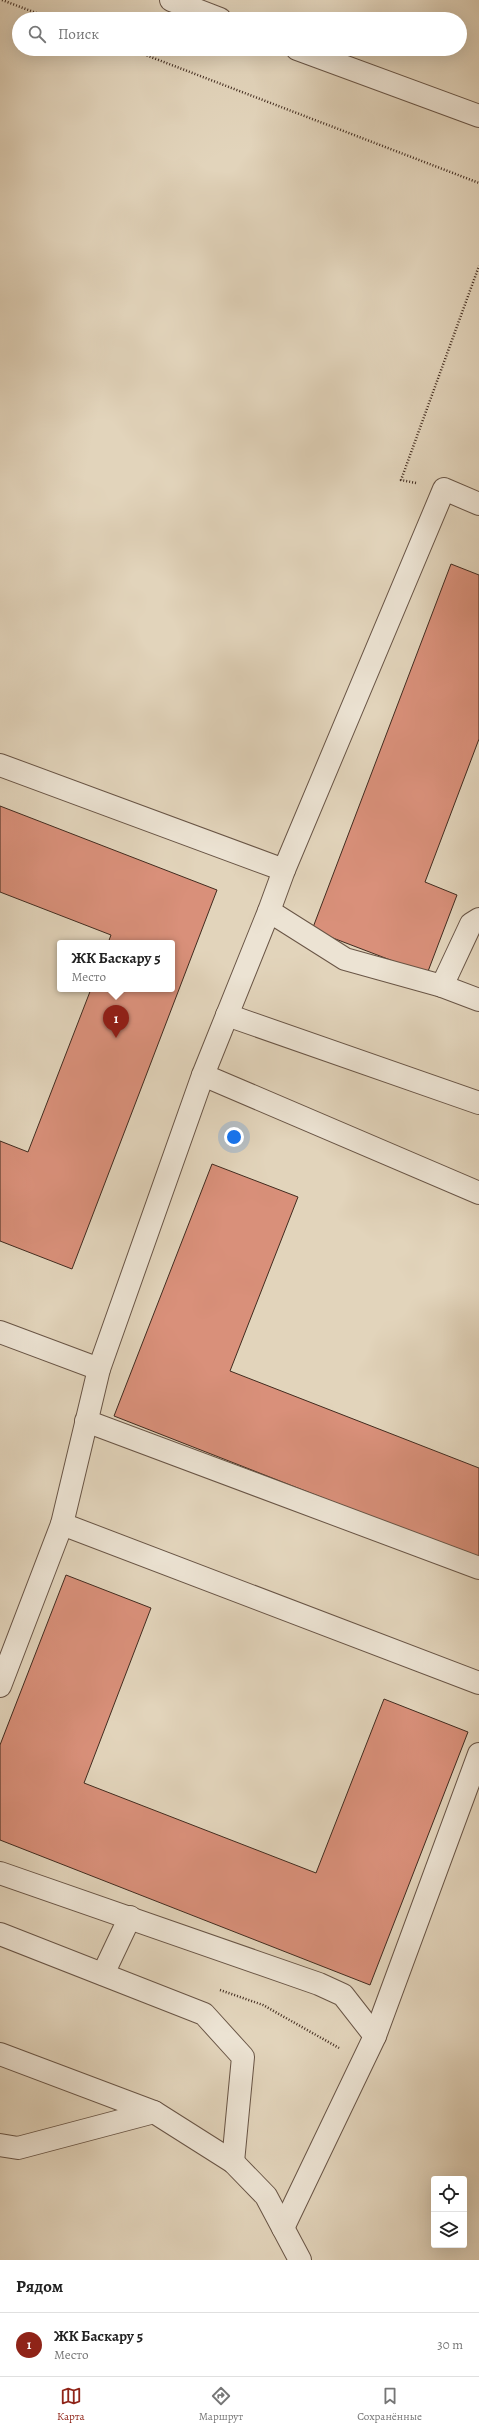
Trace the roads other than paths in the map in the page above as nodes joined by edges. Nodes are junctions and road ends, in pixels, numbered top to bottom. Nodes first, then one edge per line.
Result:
1 (171, 0) edge
2 (202, 12) edge
3 (315, 56) edge
4 (479, 116) edge
5 (479, 504) edge
6 (0, 765) edge
7 (284, 870) junction
8 (269, 911) junction
9 (479, 919) edge
10 (442, 986) junction
11 (479, 1000) edge
12 (227, 1015) junction
13 (203, 1075) junction
14 (479, 1103) edge
15 (479, 1193) edge
16 (0, 1332) edge
17 (99, 1369) junction
18 (86, 1421) junction
19 (62, 1524) junction
20 (479, 1568) edge
21 (479, 1683) edge
22 (0, 1686) edge
23 (479, 1754) edge
24 (0, 1873) edge
25 (130, 1917) junction
26 (0, 1934) edge
27 (103, 1974) junction
28 (376, 2036) junction
29 (0, 2054) edge
30 (154, 2112) junction
31 (0, 2145) edge
32 (233, 2162) junction
33 (283, 2228) junction
34 (300, 2260) edge

1 - 2 street
3 - 4 street
5 - 7 street
6 - 7 street
7 - 8 street
8 - 10 street
8 - 12 street
9 - 10 street
10 - 11 street
12 - 13 street
12 - 14 street
13 - 15 street
13 - 17 street
16 - 17 street
17 - 18 street
18 - 19 street
18 - 20 street
19 - 21 street
19 - 22 street
23 - 28 street
24 - 25 street
25 - 27 street
25 - 28 street
26 - 27 street
27 - 32 street
28 - 33 street
29 - 30 street
30 - 31 street
30 - 32 street
32 - 33 street
33 - 34 street

